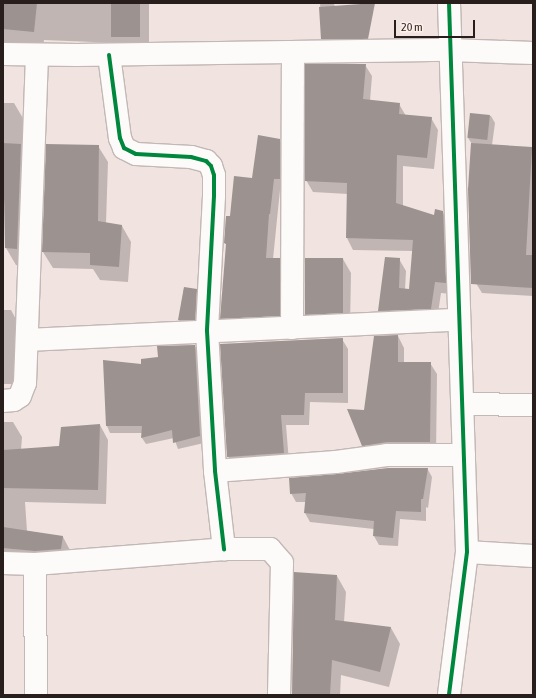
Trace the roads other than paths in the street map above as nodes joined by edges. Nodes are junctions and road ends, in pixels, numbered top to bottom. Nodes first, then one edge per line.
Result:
1 (449, 3) edge
2 (450, 50) junction
3 (293, 52) junction
4 (533, 53) edge
5 (3, 54) edge
6 (109, 55) junction
7 (37, 56) junction
8 (459, 320) junction
9 (292, 328) junction
10 (207, 331) junction
11 (27, 340) junction
12 (3, 401) edge
13 (463, 404) junction
14 (533, 405) edge
15 (464, 455) junction
16 (215, 471) junction
17 (224, 549) junction
18 (467, 552) junction
19 (533, 556) edge
20 (3, 563) edge
21 (35, 564) junction
22 (36, 695) edge
23 (279, 695) edge
24 (449, 695) edge

1 - 2 street
2 - 3 street
2 - 4 street
2 - 8 street
3 - 6 street
3 - 9 street
5 - 7 street
6 - 7 street
6 - 10 street
7 - 11 street
8 - 9 street
8 - 13 street
9 - 10 street
10 - 11 street
10 - 16 street
11 - 12 street
13 - 14 street
13 - 15 street
15 - 16 street
15 - 18 street
16 - 17 street
17 - 21 street
17 - 23 street
18 - 19 street
18 - 24 street
20 - 21 street
21 - 22 street

